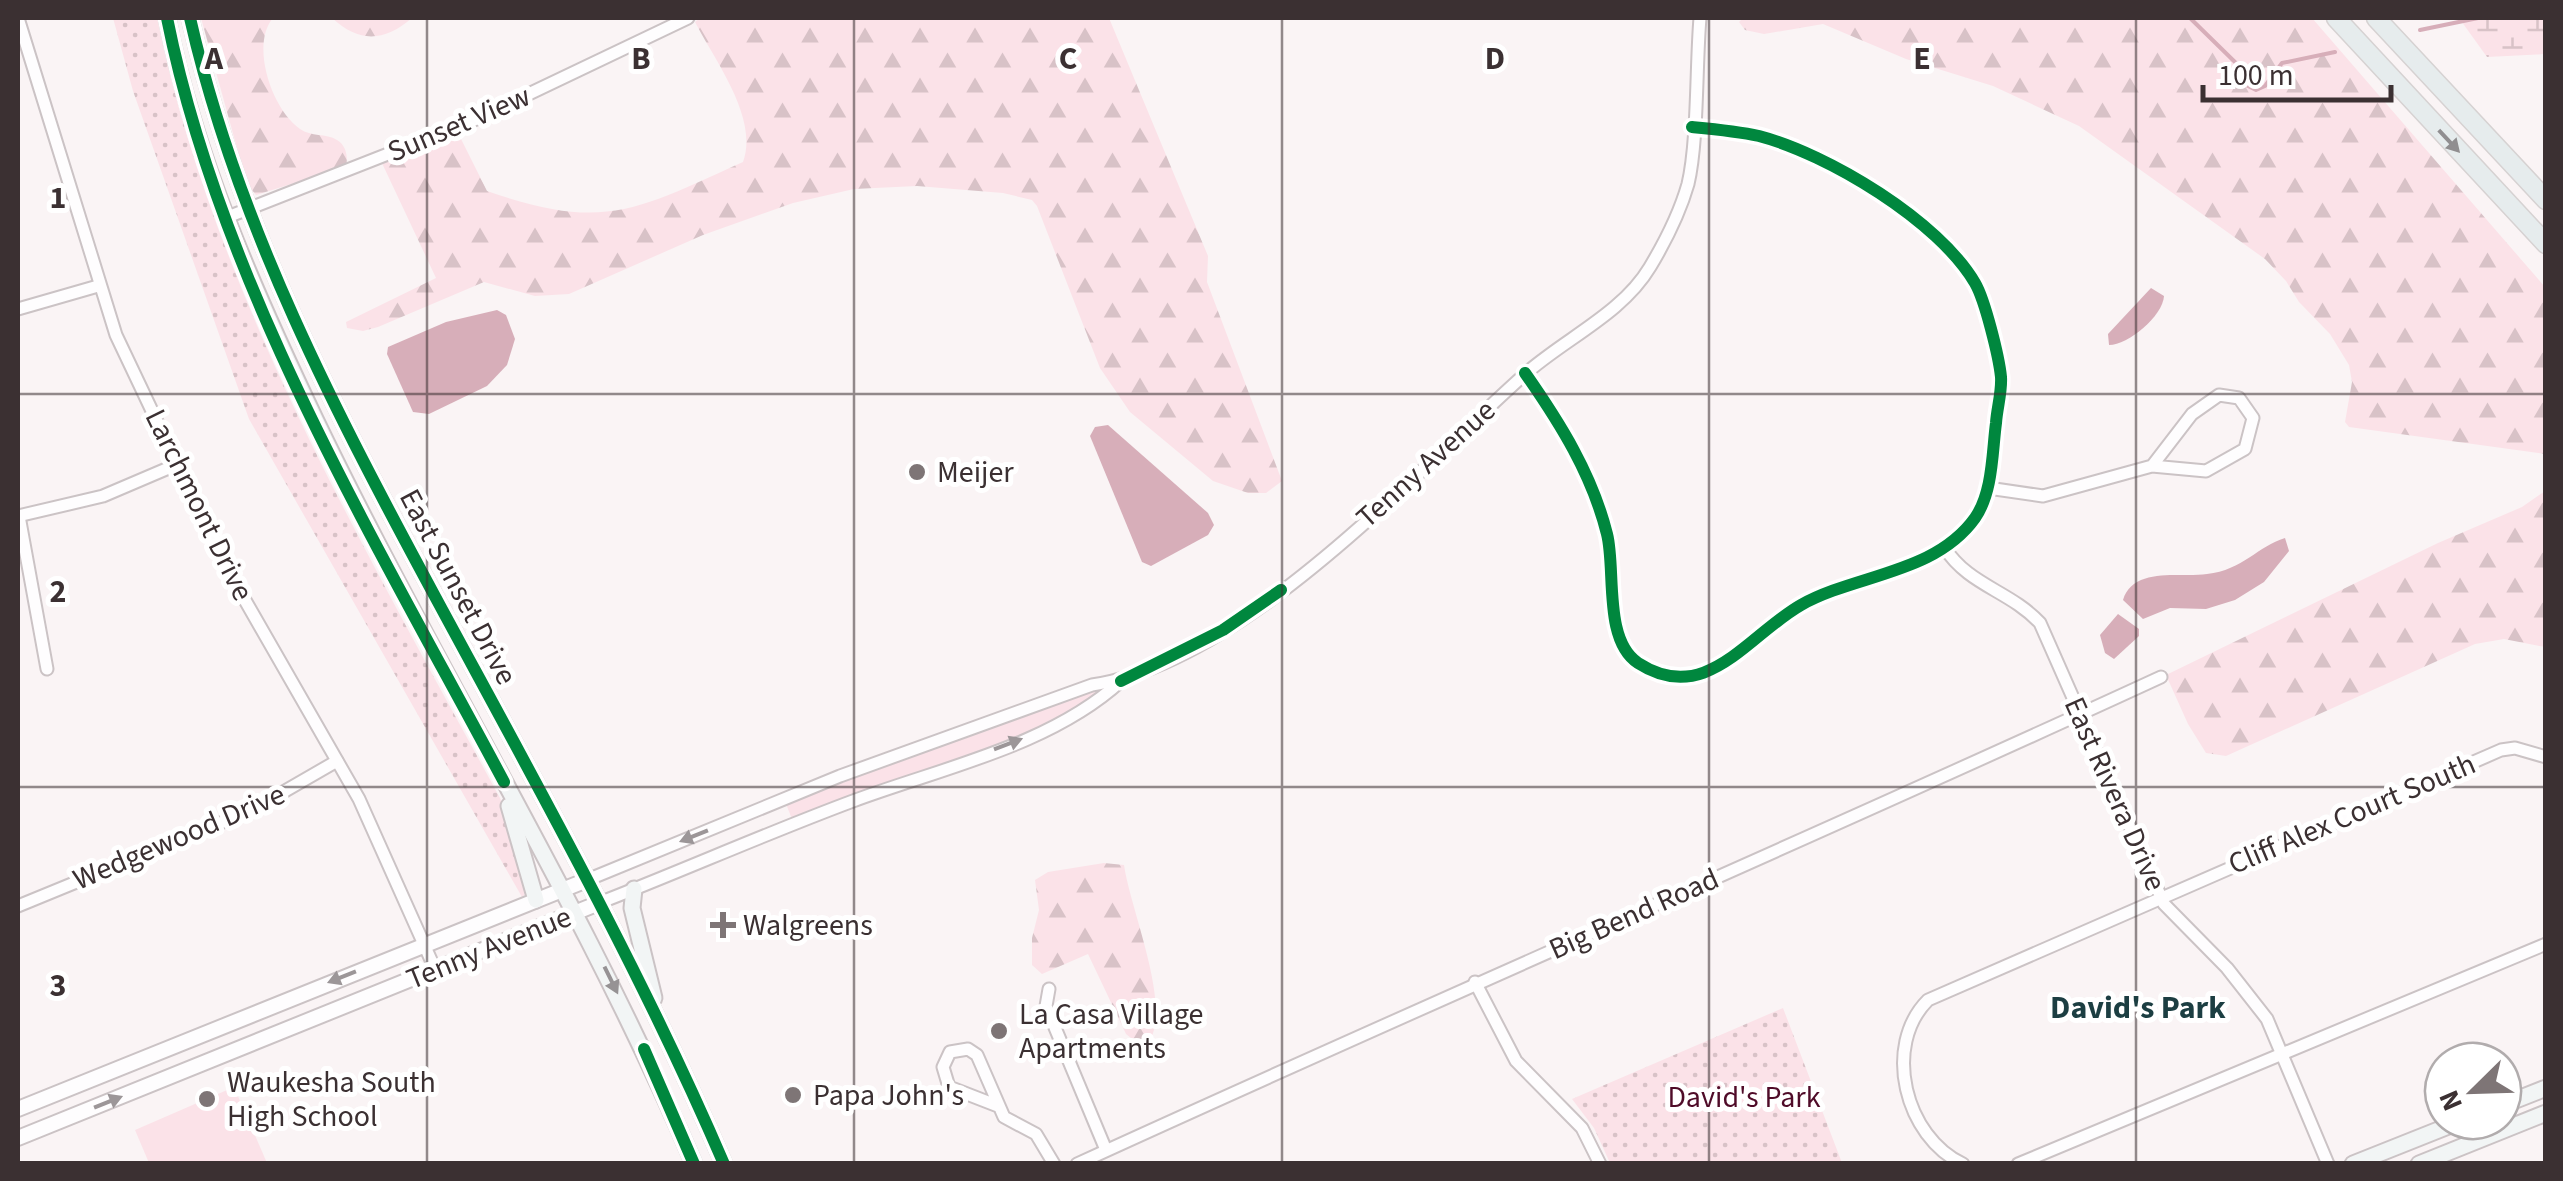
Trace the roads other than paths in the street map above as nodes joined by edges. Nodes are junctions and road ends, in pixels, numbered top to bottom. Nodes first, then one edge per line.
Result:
1 (18, 18) edge
2 (166, 18) edge
3 (190, 18) edge
4 (688, 18) edge
5 (1700, 18) edge
6 (2336, 18) edge
7 (2376, 18) edge
8 (1692, 127) junction
9 (2546, 200) edge
10 (248, 208) junction
11 (225, 218) junction
12 (2546, 244) edge
13 (98, 286) junction
14 (18, 309) edge
15 (1526, 373) junction
16 (178, 464) junction
17 (2152, 466) junction
18 (1988, 488) junction
19 (377, 489) junction
20 (355, 502) junction
21 (18, 516) edge
22 (1944, 547) junction
23 (47, 669) dead end
24 (2161, 677) dead end
25 (1121, 681) junction
26 (2080, 713) junction
27 (944, 740) junction
28 (2546, 757) edge
29 (337, 760) junction
30 (954, 765) junction
31 (504, 782) junction
32 (784, 799) junction
33 (794, 824) junction
34 (586, 880) junction
35 (562, 889) junction
36 (634, 890) junction
37 (2161, 897) junction
38 (536, 900) junction
39 (599, 903) junction
40 (18, 906) edge
41 (576, 913) junction
42 (494, 917) junction
43 (504, 942) junction
44 (424, 944) junction
45 (2546, 944) edge
46 (435, 969) junction
47 (1476, 982) junction
48 (1049, 990) dead end
49 (657, 1017) junction
50 (2284, 1053) junction
51 (998, 1106) junction
52 (18, 1108) edge
53 (2546, 1113) edge
54 (2423, 1136) edge
55 (18, 1138) edge
56 (1106, 1150) junction
57 (694, 1164) edge
58 (724, 1164) edge
59 (1054, 1164) edge
60 (1077, 1164) edge
61 (1600, 1164) edge
62 (1963, 1164) edge
63 (2018, 1164) edge
64 (2328, 1164) edge
65 (2353, 1164) edge
66 (2419, 1164) edge

1 - 13 street, Larchmont Drive
2 - 11 main road, East Sunset Drive
3 - 10 main road, East Sunset Drive
4 - 10 street, Sunset View
5 - 8 street, Tenny Avenue
6 -> 12 main road
7 - 9 main road
8 - 15 street, Tenny Avenue
8 - 18 street
10 - 11 street, Sunset View
10 - 19 main road, East Sunset Drive
11 - 20 main road, East Sunset Drive
13 - 14 street
13 - 16 street, Larchmont Drive
15 - 22 street
15 - 25 street, Tenny Avenue
16 - 21 street
16 - 29 street, Larchmont Drive
17 - 17 street
17 - 18 street
18 - 22 street
19 - 20 street
19 - 34 main road, East Sunset Drive
20 - 31 main road, East Sunset Drive
21 - 23 street
22 - 26 street, East Rivera Drive
24 - 26 street, Big Bend Road
25 - 27 street, Tenny Avenue
30 -> 25 street, Tenny Avenue
26 - 37 street, East Rivera Drive
26 - 47 street, Big Bend Road
27 - 30 street
27 - 32 street, Tenny Avenue
28 - 37 street, Cliff Alex Court South
29 - 40 street, Wedgewood Drive
29 - 44 street, Larchmont Drive
30 - 33 street, Tenny Avenue
31 - 35 main road, East Sunset Drive
31 - 38 main road
32 - 33 street
32 -> 34 street, Tenny Avenue
33 - 36 street, Tenny Avenue
34 - 35 street, Tenny Avenue
34 - 39 main road, East Sunset Drive
35 - 38 street, Tenny Avenue
35 - 41 main road, East Sunset Drive
36 - 39 street, Tenny Avenue
36 - 49 main road
37 - 50 street, East Rivera Drive
37 - 62 street, Cliff Alex Court South
38 - 42 street, Tenny Avenue
39 - 41 street, Tenny Avenue
39 - 49 main road, East Sunset Drive
41 - 43 street, Tenny Avenue
41 -> 57 main road, East Sunset Drive
42 - 43 street
42 - 44 street, Tenny Avenue
43 - 46 street, Tenny Avenue
44 - 46 street, Larchmont Drive
44 -> 52 street, Tenny Avenue
45 - 50 street
55 -> 46 street, Tenny Avenue
47 - 56 street, Big Bend Road
47 - 61 street
48 - 56 street
49 - 58 main road, East Sunset Drive
50 - 63 street
50 - 64 street, East Rivera Drive
51 - 51 street
51 - 59 street
53 - 66 main road
54 - 65 main road
56 - 60 street, Big Bend Road

